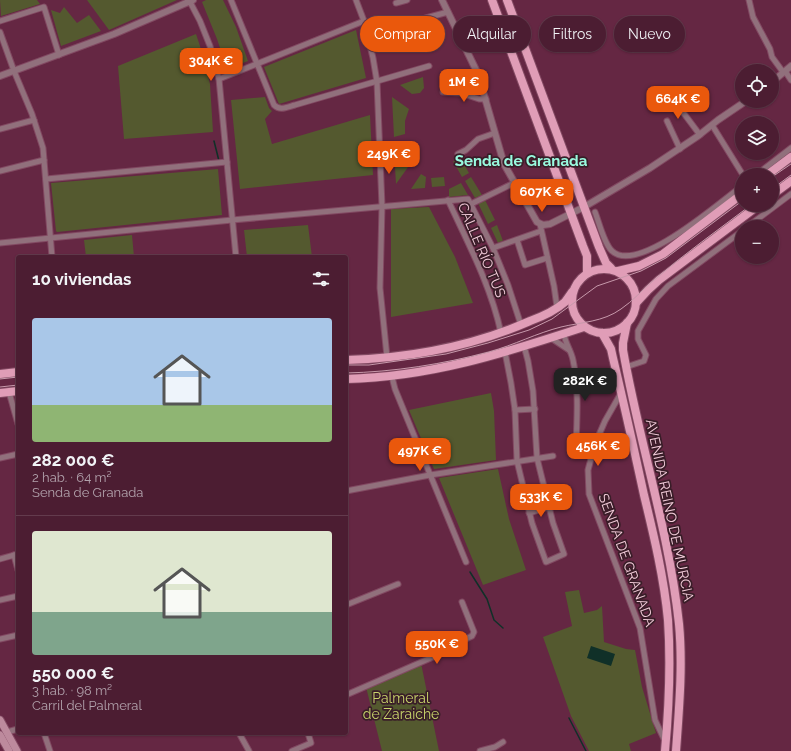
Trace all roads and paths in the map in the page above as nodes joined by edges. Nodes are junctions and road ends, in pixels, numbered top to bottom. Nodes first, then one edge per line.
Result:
1 (231, 0) edge
2 (356, 0) edge
3 (407, 0) edge
4 (442, 0) edge
5 (492, 0) edge
6 (507, 0) edge
7 (749, 0) edge
8 (191, 1) edge
9 (396, 3) dead end
10 (448, 12) junction
11 (362, 16) edge
12 (433, 16) edge
13 (0, 20) edge
14 (453, 22) edge
15 (360, 23) edge
16 (0, 32) edge
17 (371, 52) edge
18 (467, 52) edge
19 (59, 55) junction
20 (257, 63) junction
21 (430, 66) dead end
22 (791, 66) edge
23 (14, 71) junction
24 (784, 72) junction
25 (0, 76) edge
26 (779, 76) edge
27 (219, 78) junction
28 (791, 80) edge
29 (377, 82) junction
30 (443, 92) dead end
31 (674, 95) dead end
32 (486, 99) junction
33 (736, 108) edge
34 (34, 120) junction
35 (667, 121) dead end
36 (712, 125) junction
37 (0, 129) edge
38 (495, 133) junction
39 (700, 135) junction
40 (791, 148) edge
41 (680, 149) junction
42 (458, 154) dead end
43 (791, 157) edge
44 (44, 160) junction
45 (227, 162) junction
46 (739, 168) edge
47 (765, 168) edge
48 (776, 168) edge
49 (0, 171) edge
50 (46, 179) junction
51 (791, 181) edge
52 (514, 183) junction
53 (779, 190) edge
54 (735, 191) edge
55 (791, 194) edge
56 (735, 199) edge
57 (448, 200) junction
58 (471, 204) junction
59 (382, 206) junction
60 (584, 207) junction
61 (596, 212) dead end
62 (750, 212) edge
63 (571, 213) junction
64 (232, 220) junction
65 (756, 220) edge
66 (540, 224) junction
67 (541, 231) junction
68 (735, 236) edge
69 (50, 238) junction
70 (517, 240) junction
71 (0, 243) edge
72 (493, 248) junction
73 (52, 255) edge
74 (236, 255) edge
75 (547, 258) junction
76 (614, 270) junction
77 (587, 273) junction
78 (572, 292) junction
79 (636, 303) junction
80 (557, 307) junction
81 (627, 323) junction
82 (521, 326) junction
83 (584, 327) junction
84 (501, 333) junction
85 (602, 333) junction
86 (564, 334) junction
87 (550, 337) junction
88 (524, 346) junction
89 (505, 352) junction
90 (571, 352) junction
91 (387, 357) junction
92 (348, 360) edge
93 (626, 367) junction
94 (16, 372) edge
95 (0, 374) edge
96 (392, 377) junction
97 (348, 379) edge
98 (16, 391) edge
99 (9, 392) junction
100 (0, 393) edge
101 (621, 393) junction
102 (535, 409) junction
103 (515, 410) junction
104 (16, 417) edge
105 (16, 454) edge
106 (592, 455) junction
107 (553, 456) dead end
108 (0, 458) edge
109 (537, 458) junction
110 (517, 461) junction
111 (430, 475) junction
112 (348, 491) edge
113 (549, 507) junction
114 (529, 513) junction
115 (16, 555) edge
116 (0, 559) edge
117 (466, 562) dead end
118 (398, 584) dead end
119 (16, 596) edge
120 (0, 600) edge
121 (462, 602) dead end
122 (348, 604) edge
123 (16, 635) edge
124 (0, 639) edge
125 (348, 694) edge
126 (0, 720) edge
127 (16, 730) edge
128 (3, 734) edge
129 (45, 735) edge
130 (240, 735) edge
131 (309, 735) edge
132 (503, 742) dead end
133 (666, 742) junction
134 (9, 751) edge
135 (17, 751) edge
136 (50, 751) edge
137 (249, 751) edge
138 (292, 751) edge
139 (480, 751) edge
140 (665, 751) edge
141 (676, 751) edge

1 - 20 street
2 - 11 street
3 - 9 street
4 - 10 street
5 - 63 main road
6 - 60 main road
7 - 24 street
8 - 19 street
8 - 27 street
10 - 12 street
10 - 14 street
13 - 19 street
15 - 20 street
16 - 23 street
17 - 29 street
18 - 32 street
19 - 23 street
20 - 27 street
20 - 29 street
21 - 29 street
22 - 24 street
23 - 25 street
23 - 34 street
24 - 26 street
24 - 28 street
27 - 45 street
29 - 59 street
30 - 32 street
31 - 39 street
32 - 38 street
33 - 36 street
34 - 37 street
34 - 44 street
35 - 41 street
36 - 39 street
36 - 46 street
38 - 42 street
38 - 52 street
39 - 41 street
40 - 47 street
41 - 60 street
43 - 48 main road
44 - 49 street
44 - 50 street
45 - 50 street
45 - 64 street
50 - 69 street
51 - 53 main road
52 - 58 street
52 - 66 street
54 - 61 street
55 - 65 street
56 - 76 main road
57 - 58 street
57 - 59 street
57 - 84 street, CALLE RÍO TUS
58 - 72 street
59 - 64 street
59 - 91 street
60 - 63 street
60 - 76 main road
62 - 79 main road
63 - 66 street
63 - 77 main road
64 - 69 street
64 - 74 street
66 - 67 street
67 - 70 street
67 - 75 street
68 - 93 street
69 - 71 street
69 - 73 street
70 - 72 street
70 - 75 street
72 - 82 street
75 - 80 street
76 - 77 main road
76 - 79 main road
77 - 78 main road
78 - 80 main road
78 - 83 main road
79 - 81 main road
80 - 82 main road
81 - 85 main road
81 - 93 main road, AVENIDA REINO DE MURCIA
82 - 84 main road
83 - 85 main road
83 - 86 main road
84 - 91 main road
85 - 101 main road, AVENIDA REINO DE MURCIA
86 - 87 main road
86 - 90 street
87 - 88 main road
87 - 90 street
88 - 89 main road
88 - 102 street
89 - 96 main road
89 - 103 street
90 - 106 street
91 - 92 main road
93 - 141 main road, AVENIDA REINO DE MURCIA
94 - 95 main road
96 - 97 main road
96 - 111 street
98 - 99 main road
99 - 100 main road
99 - 104 street
101 - 106 street, SENDA DE GRANADA
101 - 133 main road, AVENIDA REINO DE MURCIA
102 - 103 street
102 - 109 street
103 - 110 street
105 - 108 street
106 - 133 street, SENDA DE GRANADA
107 - 109 street
109 - 110 street
109 - 113 street
110 - 111 street
110 - 114 street
111 - 112 street
111 - 117 street
113 - 114 street
113 - 114 street
115 - 116 street
118 - 122 street
119 - 120 street
121 - 125 street
123 - 124 street
126 - 128 main road
127 - 128 street
128 - 134 main road
128 - 135 main road
129 - 136 street
130 - 137 street
131 - 138 street
132 - 139 street
133 - 140 main road, AVENIDA REINO DE MURCIA

